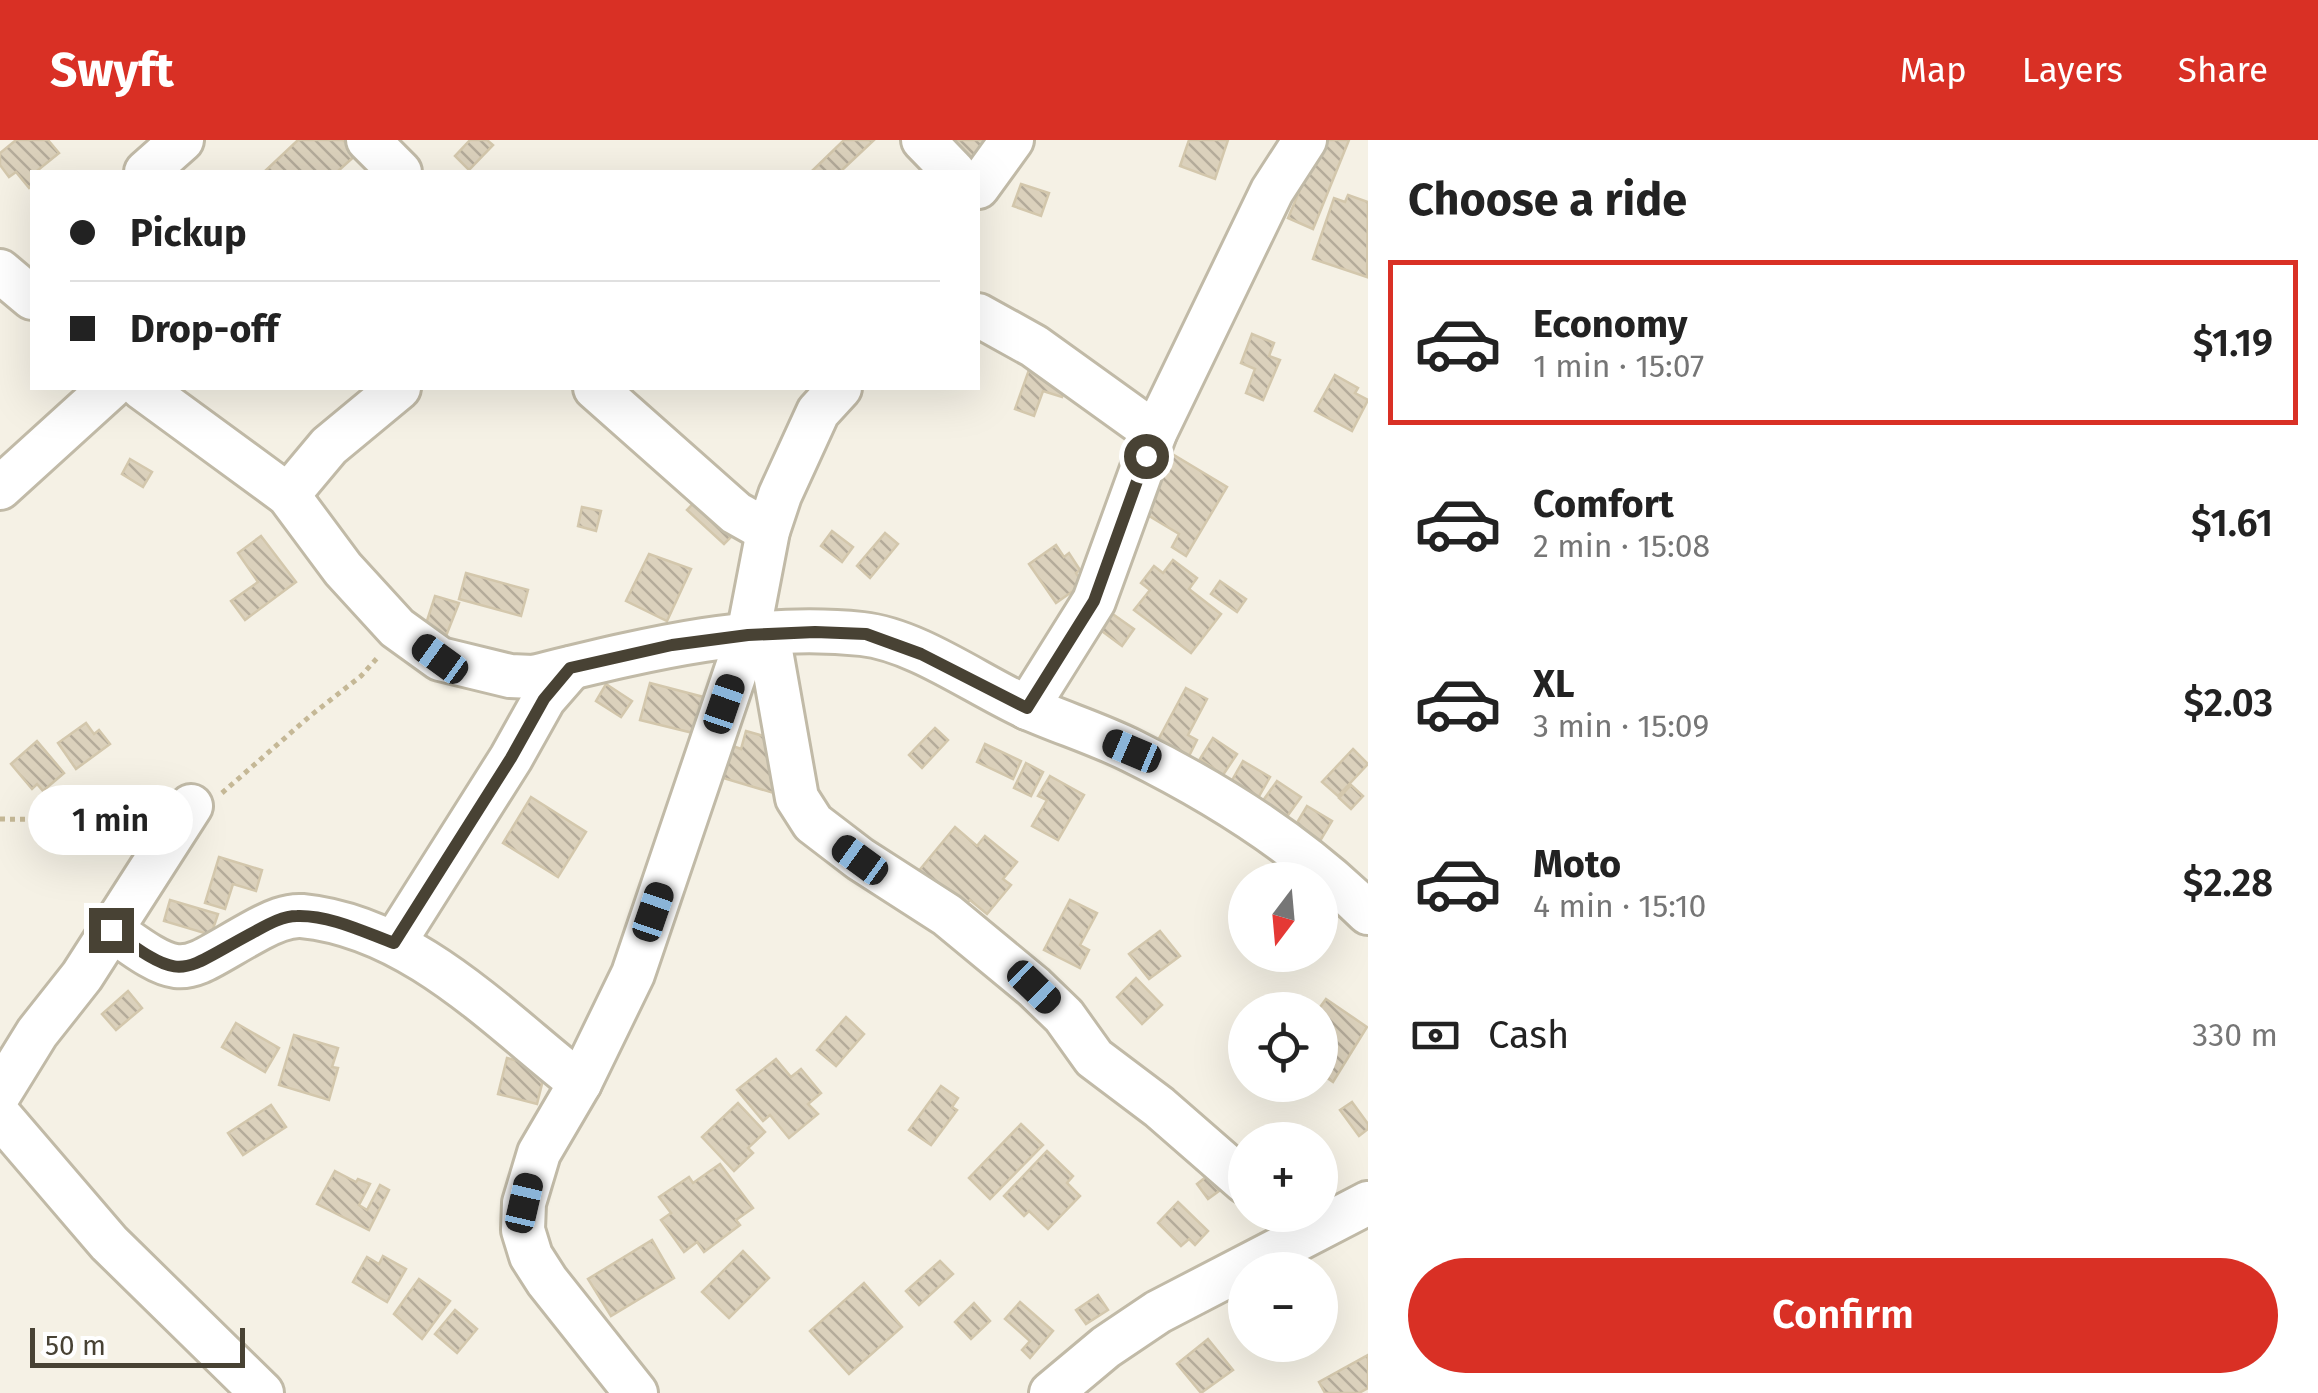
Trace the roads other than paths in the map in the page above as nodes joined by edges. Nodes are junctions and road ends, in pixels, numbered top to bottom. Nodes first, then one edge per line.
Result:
1 (182, 140) edge
2 (368, 140) edge
3 (923, 140) edge
4 (1012, 140) edge
5 (1305, 140) edge
6 (148, 170) edge
7 (398, 170) edge
8 (952, 170) edge
9 (980, 184) edge
10 (980, 316) edge
11 (108, 390) edge
12 (145, 390) edge
13 (397, 390) edge
14 (597, 390) edge
15 (838, 390) edge
16 (1155, 433) junction
17 (0, 488) edge
18 (288, 496) junction
19 (768, 531) junction
20 (758, 635) junction
21 (570, 668) junction
22 (1027, 708) junction
23 (191, 806) road end
24 (1368, 913) edge
25 (111, 930) junction
26 (394, 943) junction
27 (580, 1083) junction
28 (0, 1094) edge
29 (0, 1116) edge
30 (1228, 1167) edge
31 (1368, 1203) edge
32 (1338, 1212) edge
33 (1280, 1232) edge
34 (620, 1385) edge
35 (262, 1393) edge
36 (1051, 1393) edge

1 - 6 street
2 - 7 street
3 - 8 street
4 - 9 street
5 - 16 street
10 - 16 street
11 - 17 street
12 - 18 street
13 - 18 street
14 - 19 street
15 - 19 street
16 - 22 street
18 - 21 street
19 - 20 street
20 - 21 street
20 - 22 street
20 - 27 street
20 - 30 street
21 - 26 street
22 - 24 street
23 - 25 street
25 - 26 street
25 - 28 street
26 - 27 street
27 - 34 street
29 - 35 street
31 - 32 street
33 - 36 street

